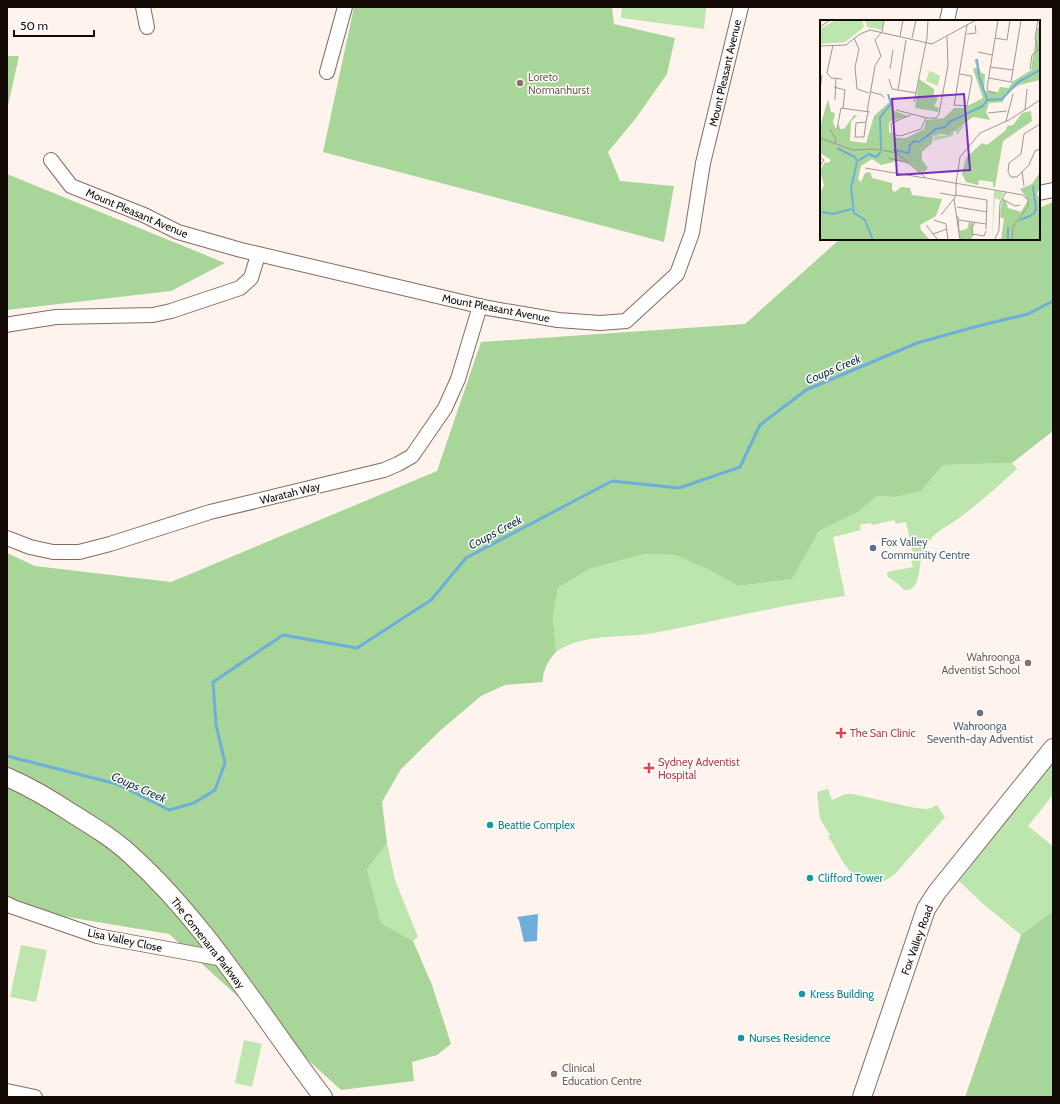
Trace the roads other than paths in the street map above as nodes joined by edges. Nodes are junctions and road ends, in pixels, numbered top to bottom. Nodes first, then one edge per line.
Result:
1 (143, 7) edge
2 (345, 7) edge
3 (741, 7) edge
4 (950, 7) edge
5 (947, 20) edge
6 (147, 27) dead end
7 (327, 72) dead end
8 (51, 160) dead end
9 (1053, 190) edge
10 (1040, 192) edge
11 (258, 255) junction
12 (480, 306) junction
13 (7, 325) edge
14 (7, 538) edge
15 (1053, 748) edge
16 (7, 777) edge
17 (7, 904) edge
18 (223, 959) junction
19 (7, 1090) edge
20 (35, 1097) edge
21 (324, 1097) edge
22 (862, 1097) edge

1 - 6 street
2 - 7 street
3 - 12 street, Mount Pleasant Avenue
4 - 5 street
8 - 11 street, Mount Pleasant Avenue
9 - 10 street
11 - 12 street, Mount Pleasant Avenue
11 - 13 street
12 - 14 street, Waratah Way
15 - 22 main road, Fox Valley Road
16 - 18 main road, The Comenarra Parkway
17 - 18 street, Lisa Valley Close
18 - 21 main road, The Comenarra Parkway
19 - 20 street

